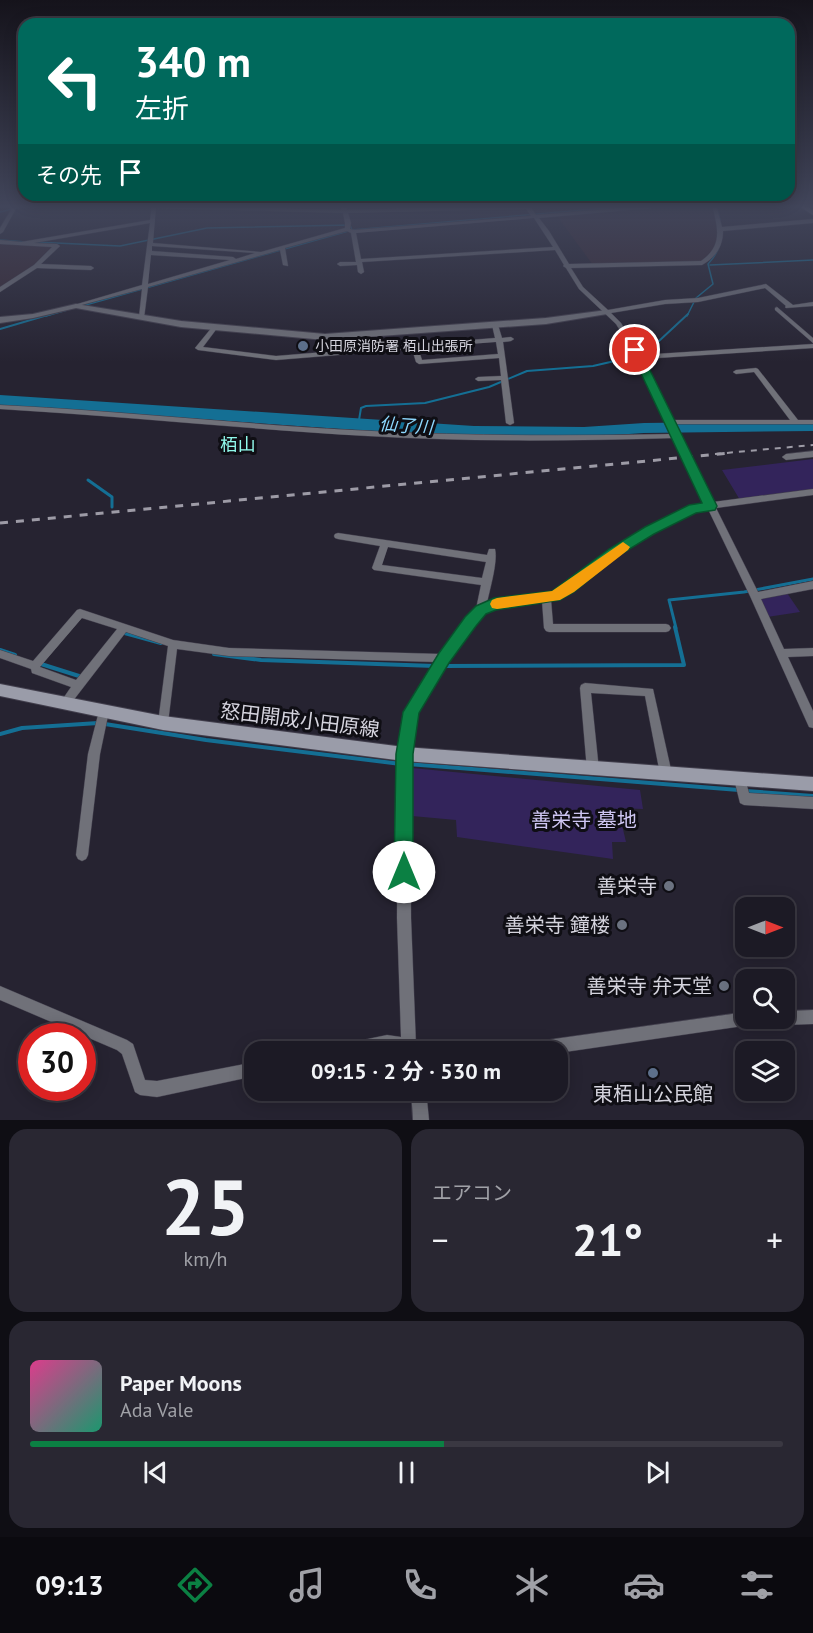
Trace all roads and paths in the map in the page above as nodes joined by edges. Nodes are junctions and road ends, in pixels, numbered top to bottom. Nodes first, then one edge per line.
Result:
1 (45, 257) edge
2 (149, 257) edge
3 (208, 257) edge
4 (247, 257) edge
5 (285, 257) edge
6 (357, 257) edge
7 (425, 257) edge
8 (561, 257) edge
9 (709, 257) edge
10 (238, 260) junction
11 (358, 262) junction
12 (340, 264) dead end
13 (286, 265) dead end
14 (36, 266) junction
15 (566, 266) junction
16 (91, 268) dead end
17 (361, 272) dead end
18 (146, 286) junction
19 (0, 290) edge
20 (813, 304) edge
21 (81, 306) junction
22 (792, 306) junction
23 (607, 312) junction
24 (142, 317) junction
25 (0, 320) edge
26 (495, 325) junction
27 (215, 327) junction
28 (325, 337) junction
29 (499, 339) junction
30 (511, 339) dead end
31 (813, 341) edge
32 (414, 346) junction
33 (813, 346) edge
34 (325, 353) junction
35 (637, 355) junction
36 (502, 356) junction
37 (736, 372) dead end
38 (478, 379) dead end
39 (505, 380) junction
40 (0, 407) edge
41 (670, 422) junction
42 (796, 422) junction
43 (813, 422) edge
44 (510, 423) dead end
45 (676, 435) junction
46 (813, 454) edge
47 (786, 457) dead end
48 (813, 492) edge
49 (710, 506) junction
50 (338, 536) dead end
51 (385, 543) junction
52 (486, 582) junction
53 (813, 585) edge
54 (755, 596) junction
55 (546, 599) junction
56 (481, 610) junction
57 (666, 628) dead end
58 (123, 630) junction
59 (173, 644) junction
60 (813, 652) edge
61 (781, 653) junction
62 (0, 654) edge
63 (444, 658) junction
64 (35, 666) junction
65 (78, 685) junction
66 (0, 690) edge
67 (65, 703) junction
68 (104, 711) junction
69 (164, 723) junction
70 (813, 723) edge
71 (404, 754) junction
72 (593, 770) junction
73 (666, 774) junction
74 (740, 779) junction
75 (813, 784) edge
76 (813, 803) edge
77 (82, 855) dead end
78 (0, 993) edge
79 (813, 1017) edge
80 (795, 1018) edge
81 (735, 1020) edge
82 (410, 1041) edge
83 (568, 1044) edge
84 (244, 1071) edge
85 (419, 1101) edge
86 (421, 1120) edge

1 - 14 street
2 - 18 street
3 - 10 street
4 - 10 street
5 - 13 street
6 - 11 street
7 - 11 street
8 - 15 street
9 - 15 street
10 - 18 street
11 - 12 street
11 - 17 street
14 - 16 street
14 - 19 street
15 - 23 street
18 - 21 street
18 - 24 street
20 - 22 street
21 - 24 street
21 - 25 street
22 - 23 street
22 - 31 street
23 - 26 street
23 - 35 street
24 - 27 street
26 - 28 street
26 - 29 street
27 - 28 street
27 - 34 street
28 - 34 street
29 - 30 street
29 - 32 street
29 - 36 street
32 - 34 street
32 - 36 street
33 - 35 street
35 - 41 street
36 - 39 street
37 - 42 street
38 - 39 street
39 - 44 street
40 - 45 street
41 - 42 street
41 - 45 street
42 - 43 street
45 - 49 street
46 - 47 street
48 - 49 street
49 - 54 street
49 - 55 street
50 - 51 street
51 - 52 street
51 - 52 street
52 - 56 street
53 - 54 street
54 - 61 street
55 - 56 street
55 - 57 street
56 - 63 street
58 - 59 street
58 - 64 street
58 - 65 street
59 - 63 street
59 - 69 street
60 - 61 street
61 - 70 street
62 - 64 street
63 - 71 street
64 - 65 street
65 - 67 street
66 - 67 main road, 怒田開成小田原線
67 - 68 main road, 怒田開成小田原線
68 - 69 main road, 怒田開成小田原線
68 - 77 street
69 - 71 main road, 怒田開成小田原線
71 - 72 main road, 怒田開成小田原線
71 - 82 street
72 - 73 main road, 怒田開成小田原線
72 - 73 street
73 - 74 main road, 怒田開成小田原線
74 - 75 main road, 怒田開成小田原線
74 - 76 street
78 - 84 street
79 - 80 street
81 - 83 street
85 - 86 street

